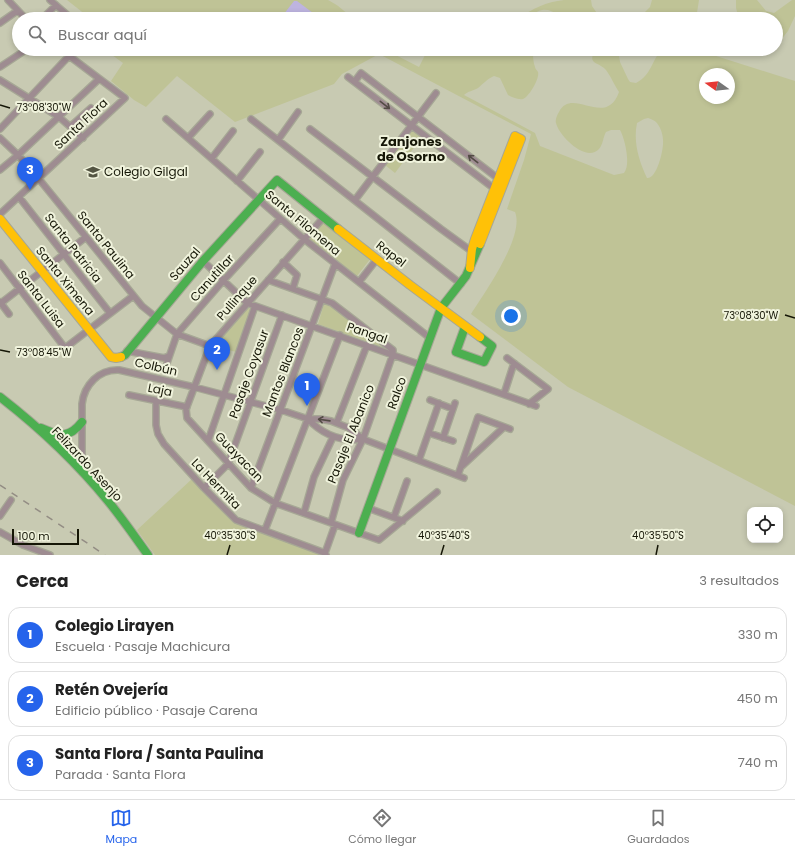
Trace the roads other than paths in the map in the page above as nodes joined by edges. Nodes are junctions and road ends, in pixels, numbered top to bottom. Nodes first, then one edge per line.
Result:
1 (8, 0) edge
2 (50, 0) edge
3 (56, 5) junction
4 (17, 11) edge
5 (49, 12) edge
6 (64, 12) edge
7 (12, 15) edge
8 (0, 23) edge
9 (16, 56) edge
10 (68, 57) joint
11 (0, 67) edge
12 (348, 77) dead end
13 (99, 79) junction
14 (0, 80) edge
15 (354, 81) junction
16 (436, 93) dead end
17 (29, 98) junction
18 (90, 108) dead end
19 (298, 112) dead end
20 (210, 114) dead end
21 (59, 117) junction
22 (418, 117) junction
23 (166, 119) dead end
24 (251, 119) dead end
25 (71, 126) junction
26 (411, 126) junction
27 (433, 128) junction
28 (0, 129) edge
29 (310, 129) dead end
30 (233, 131) dead end
31 (426, 137) junction
32 (0, 138) edge
33 (83, 138) junction
34 (188, 138) junction
35 (518, 138) dead end
36 (278, 140) junction
37 (260, 152) dead end
38 (18, 155) junction
39 (212, 158) junction
40 (0, 170) edge
41 (372, 177) junction
42 (39, 179) junction
43 (277, 180) joint
44 (501, 180) junction
45 (237, 181) junction
46 (497, 191) junction
47 (19, 197) junction
48 (258, 200) junction
49 (355, 200) junction
50 (0, 214) edge
51 (324, 217) junction
52 (0, 219) edge
53 (280, 219) junction
54 (86, 237) junction
55 (304, 239) junction
56 (474, 253) junction
57 (64, 254) junction
58 (377, 259) junction
59 (203, 261) junction
60 (284, 262) junction
61 (0, 263) edge
62 (335, 264) junction
63 (42, 271) junction
64 (268, 280) junction
65 (224, 281) junction
66 (359, 282) junction
67 (460, 284) junction
68 (20, 288) junction
69 (293, 288) junction
70 (133, 296) junction
71 (322, 299) junction
72 (0, 303) edge
73 (247, 303) junction
74 (255, 306) junction
75 (441, 308) junction
76 (110, 313) junction
77 (9, 314) dead end
78 (282, 315) junction
79 (156, 317) junction
80 (312, 326) junction
81 (465, 327) junction
82 (89, 330) junction
83 (177, 334) junction
84 (340, 336) junction
85 (430, 338) junction
86 (367, 345) junction
87 (210, 346) junction
88 (127, 351) junction
89 (393, 354) junction
90 (169, 356) junction
91 (111, 357) joint
92 (507, 358) dead end
93 (167, 363) dead end
94 (514, 363) junction
95 (421, 364) junction
96 (194, 387) junction
97 (504, 394) junction
98 (129, 395) dead end
99 (224, 395) junction
100 (0, 397) edge
101 (430, 400) dead end
102 (156, 401) junction
103 (251, 402) junction
104 (439, 403) junction
105 (455, 403) dead end
106 (529, 404) junction
107 (187, 406) junction
108 (536, 406) dead end
109 (453, 409) junction
110 (281, 410) junction
111 (308, 419) junction
112 (82, 422) junction
113 (337, 422) junction
114 (35, 426) junction
115 (429, 433) junction
116 (333, 437) junction
117 (443, 438) junction
118 (363, 439) junction
119 (208, 441) junction
120 (453, 441) dead end
121 (390, 448) junction
122 (419, 460) junction
123 (228, 464) junction
124 (461, 467) junction
125 (82, 472) junction
126 (407, 481) dead end
127 (204, 488) junction
128 (251, 488) junction
129 (437, 492) dead end
130 (11, 500) dead end
131 (275, 503) junction
132 (368, 508) junction
133 (304, 513) junction
134 (0, 516) edge
135 (394, 517) junction
136 (403, 520) junction
137 (333, 524) junction
138 (265, 530) junction
139 (0, 532) edge
140 (359, 533) junction
141 (326, 554) edge
142 (50, 555) edge
143 (148, 555) edge

1 - 4 street
2 - 3 street
3 - 5 street
3 - 6 street
7 - 8 street
9 - 11 street
10 - 13 street
10 - 17 street
12 - 15 street
13 - 21 street
13 - 33 street, Santa Flora
14 - 17 street
15 - 22 street
15 -> 26 street
16 - 22 street
17 - 21 street
17 - 28 street
18 - 25 street
19 - 36 street
20 - 34 street
21 - 25 street
21 - 38 street
22 - 26 street
22 - 27 street
23 - 34 street, Santa Filomena
24 - 36 street
25 - 33 street
26 - 31 street
26 - 41 street
27 - 31 street
44 -> 27 street
29 - 41 street
30 - 39 street
31 - 46 street
32 - 38 street, Santa Paulina
33 - 42 street, Santa Flora
34 - 39 street, Santa Filomena
35 - 44 street, Ralco
36 - 49 street
37 - 45 street
38 - 40 street
38 - 42 street, Santa Paulina
39 - 45 street, Santa Filomena
41 - 49 street
41 - 56 street
42 - 47 street, Santa Flora
42 - 54 street, Santa Paulina
43 - 48 street, Sauzal
43 - 51 street, Rapel
44 - 46 street, Ralco
45 - 48 street, Santa Filomena
46 - 56 street, Ralco
47 - 50 street, Santa Flora
47 - 57 street, Santa Patricia
48 - 53 street, Santa Filomena
48 - 59 street, Sauzal
49 - 67 street
51 - 55 street, Pullinque
51 - 58 street, Rapel
52 - 63 street, Santa Ximena
53 - 55 street, Santa Filomena
53 - 65 street, Canutillar
54 - 57 street
54 - 70 street, Santa Paulina
55 - 60 street, Pullinque
55 - 62 street, Santa Filomena
56 - 67 street, Ralco
57 - 63 street
57 - 76 street, Santa Patricia
58 - 66 street
58 - 75 street, Rapel
59 - 65 street, Pangal
59 - 79 street, Sauzal
60 - 64 street, Pullinque
60 - 69 street
61 - 68 street, Santa Luisa
62 - 66 street, Santa Filomena
62 - 71 street, Mantos Blancos
63 - 68 street
63 - 82 street, Santa Ximena
64 - 69 street
64 - 73 street, Pullinque
65 - 73 street, Pangal
65 - 83 street, Canutillar
66 - 85 street, Santa Filomena
67 - 75 street, Ralco
68 - 72 street
68 - 82 street, Santa Luisa
69 - 71 street
70 - 76 street
70 - 79 street, Santa Paulina
71 - 80 street, Mantos Blancos
71 - 89 street
72 - 77 street
73 - 74 street, Pangal
73 - 87 street, Pullinque
74 - 78 street, Pangal
74 - 99 street
75 - 81 street, Rapel
75 - 85 street, Ralco
76 - 82 street
78 - 80 street, Pangal
78 - 103 street, Pasaje Coyasur
79 - 83 street, Santa Paulina
79 - 88 street, Sauzal
80 - 84 street, Pangal
80 - 110 street, Mantos Blancos
81 - 81 street, Rapel
82 - 91 street, Santa Ximena
83 - 87 street, Santa Paulina
83 - 90 street, Canutillar
84 - 86 street, Pangal
84 - 111 street
85 - 95 street, Ralco
86 - 89 street, Pangal
86 - 113 street
87 - 96 street, Pullinque
88 - 90 street
88 - 91 street, Sauzal
89 - 95 street, Pangal
89 - 118 street, Pasaje El Abanico
90 - 93 street, Canutillar
92 - 94 street
94 - 97 street
94 - 106 street
95 - 97 street, Pangal
95 - 121 street, Ralco
96 - 99 street, Colbún
96 - 107 street, Pullinque
96 - 112 street, Colbún
97 - 106 street, Pangal
98 - 102 street, Laja
99 - 103 street, Colbún
99 - 119 street
100 - 114 street, Felizardo Asenjo
101 - 104 street
102 - 107 street, Laja
102 - 127 street, La Hermita
103 - 110 street, Colbún
103 - 123 street, Pasaje Coyasur
104 - 109 street
104 - 115 street
105 - 109 street
106 - 108 street, Pangal
107 - 119 street, Guayacan
109 - 117 street
110 - 111 street, Colbún
110 - 128 street, Mantos Blancos
113 -> 111 street, Colbún
111 - 116 street, Colbún
111 - 131 street
112 - 114 street
112 - 125 street, Colbún
113 - 118 street, Colbún
114 - 125 street, Felizardo Asenjo
115 - 117 street
115 - 122 street
116 - 118 street, Colbún
116 - 133 street
117 - 120 street
118 - 121 street, Colbún
118 - 137 street, Pasaje El Abanico
119 - 123 street, Guayacan
121 - 122 street, Colbún
121 - 132 street, Ralco
122 - 124 street, Colbún
123 - 127 street
123 - 128 street, Guayacan
124 - 124 street
125 - 143 street, Felizardo Asenjo
126 - 135 street
127 - 138 street, La Hermita
128 - 131 street, Guayacan
129 - 136 street
130 - 134 street
131 - 133 street, Guayacan
131 - 138 street
132 - 135 street
132 - 140 street, Ralco
133 - 137 street, Guayacan
135 - 136 street
136 - 140 street, Guayacan
137 - 140 street, Guayacan
137 - 141 street, La Hermita
138 - 141 street, La Hermita
139 - 142 street

